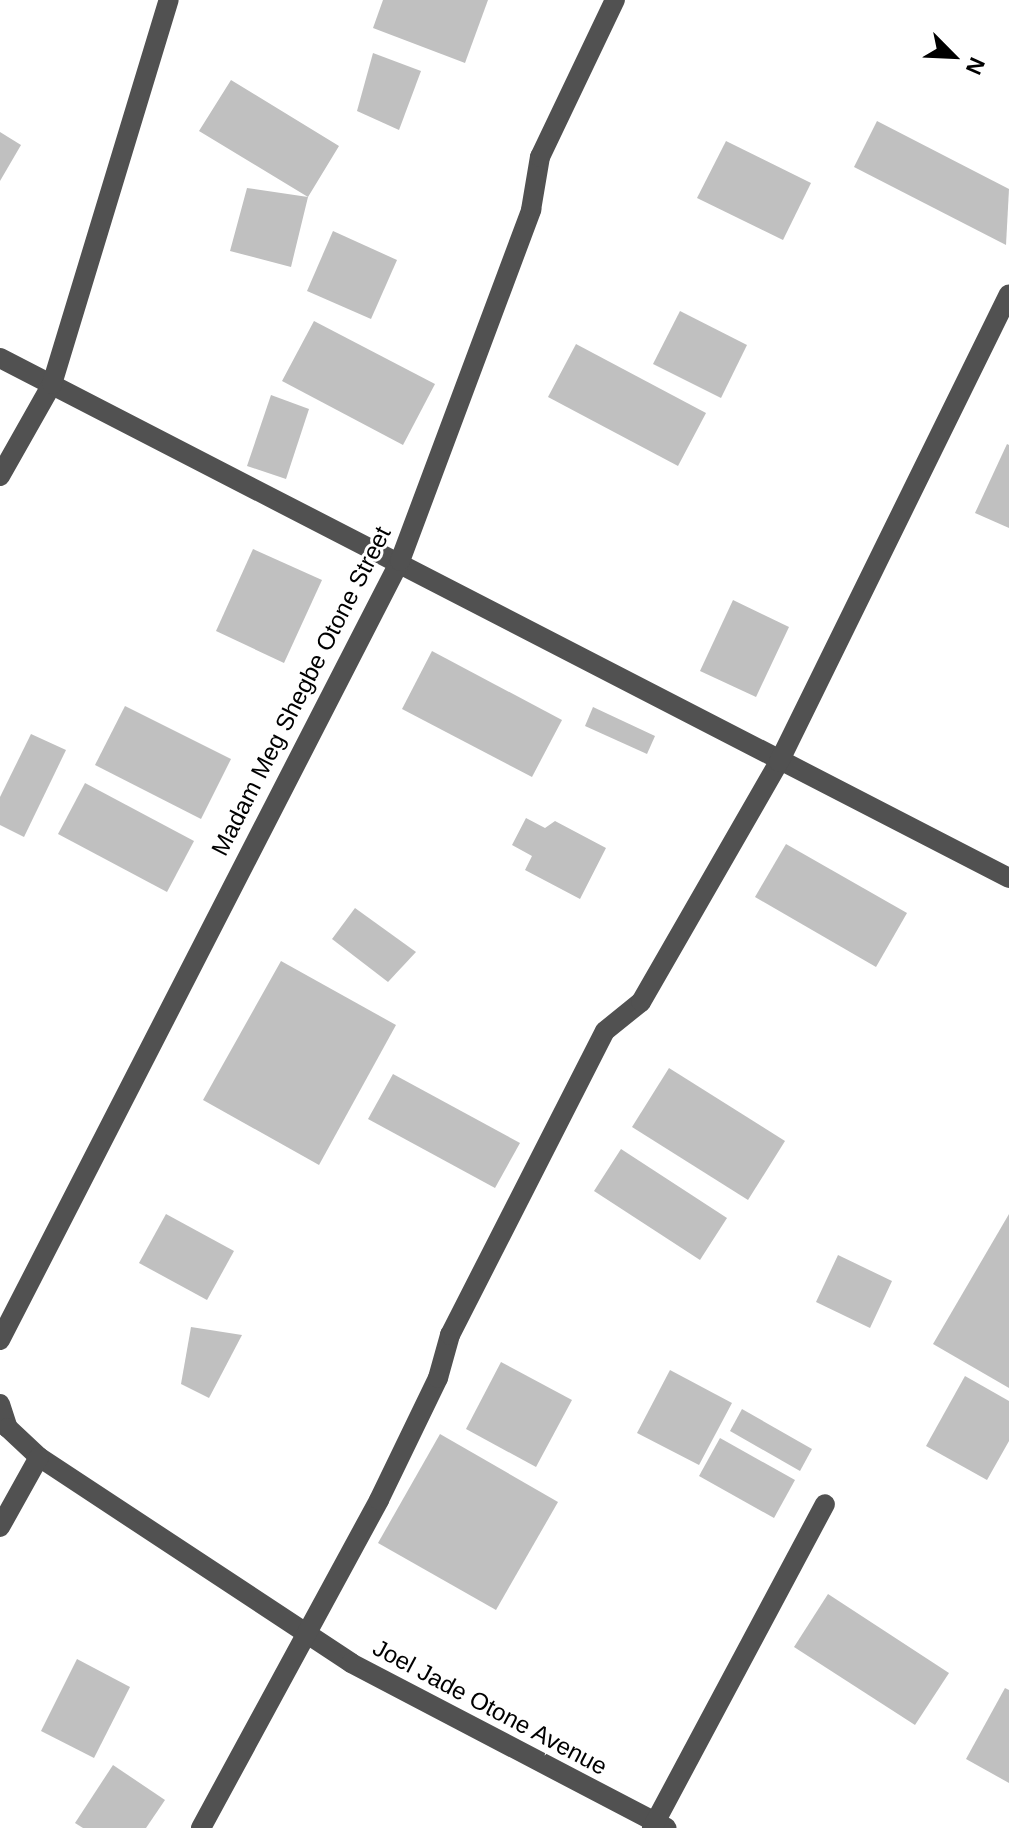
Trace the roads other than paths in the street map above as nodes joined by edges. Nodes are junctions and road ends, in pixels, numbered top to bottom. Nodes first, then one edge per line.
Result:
1 (169, 0) edge
2 (615, 0) edge
3 (1009, 294) edge
4 (0, 358) edge
5 (52, 384) junction
6 (0, 476) edge
7 (400, 561) junction
8 (779, 762) junction
9 (1009, 878) edge
10 (0, 1340) edge
11 (0, 1404) edge
12 (39, 1457) junction
13 (825, 1504) dead end
14 (0, 1527) edge
15 (309, 1634) junction
16 (658, 1826) edge
17 (201, 1828) edge

1 - 5 street
2 - 7 street, Madam Meg Shegbe Otone Street
3 - 8 street
4 - 5 street
5 - 6 street
5 - 7 street
7 - 8 street
7 - 10 street, Madam Meg Shegbe Otone Street
8 - 9 street
8 - 15 street
11 - 12 street, Joel Jade Otone Avenue
12 - 14 street
12 - 15 street, Joel Jade Otone Avenue
13 - 16 street, Joel Jade Otone Avenue
15 - 16 street, Joel Jade Otone Avenue
15 - 17 street

